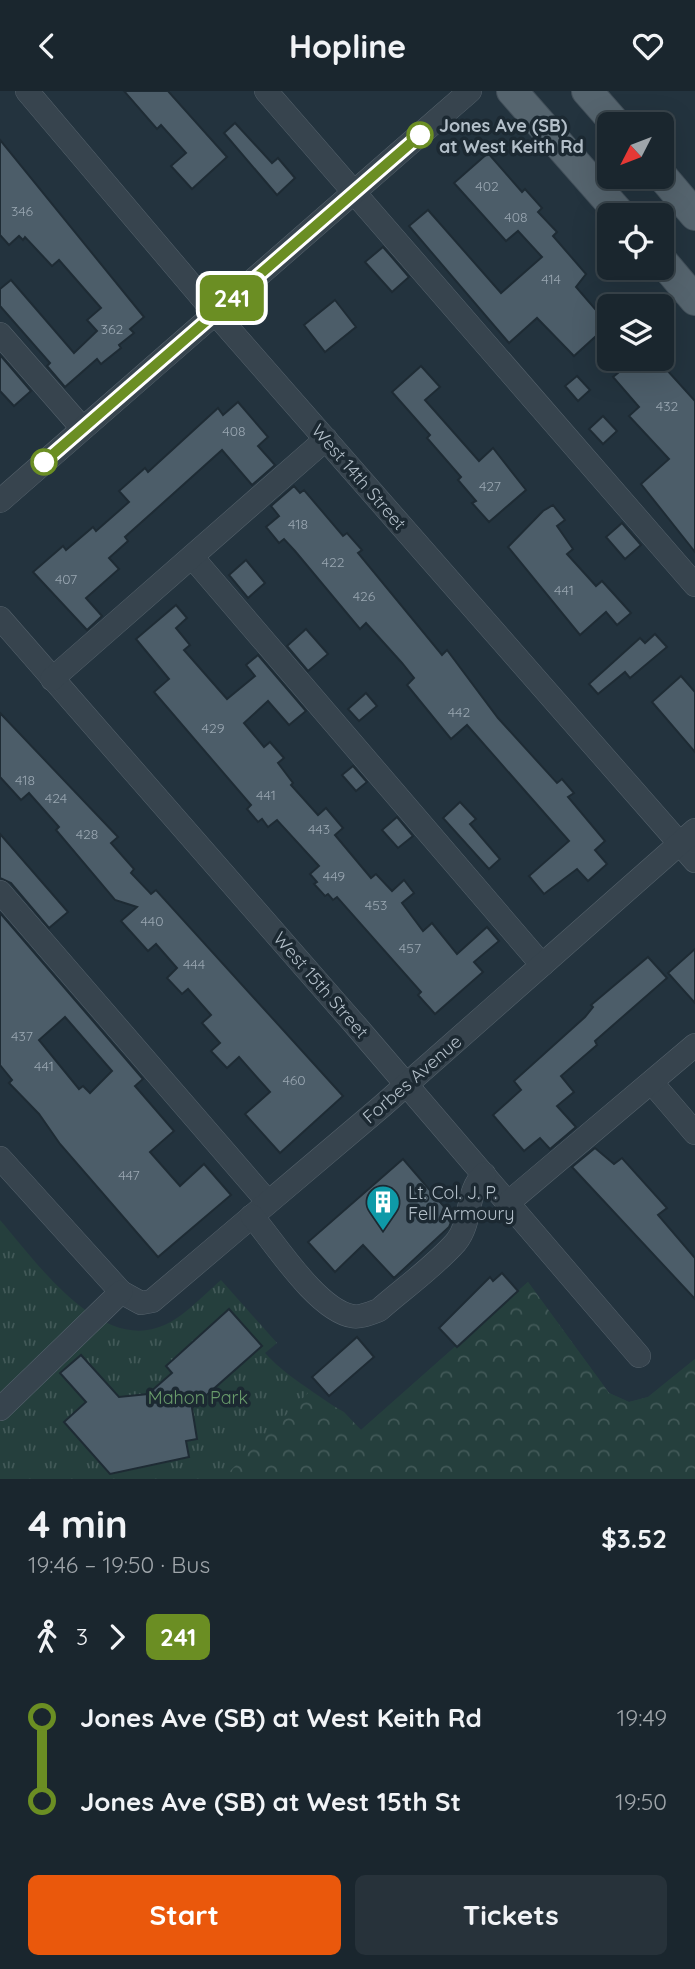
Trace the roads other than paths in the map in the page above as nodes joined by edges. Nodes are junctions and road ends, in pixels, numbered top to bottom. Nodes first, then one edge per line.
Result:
1 (27, 91) edge
2 (266, 91) edge
3 (470, 91) edge
4 (512, 91) edge
5 (587, 91) edge
6 (605, 112) edge
7 (673, 189) edge
8 (354, 192) junction
9 (610, 203) edge
10 (695, 215) edge
11 (674, 275) edge
12 (695, 300) edge
13 (215, 313) junction
14 (0, 334) edge
15 (82, 428) junction
16 (326, 439) junction
17 (0, 501) edge
18 (193, 558) junction
19 (695, 585) edge
20 (0, 618) edge
21 (52, 679) junction
22 (687, 837) edge
23 (695, 861) edge
24 (0, 892) edge
25 (542, 965) junction
26 (695, 1045) edge
27 (407, 1084) junction
28 (653, 1084) junction
29 (695, 1133) edge
30 (0, 1159) edge
31 (484, 1174) junction
32 (509, 1202) junction
33 (260, 1209) junction
34 (121, 1292) junction
35 (639, 1356) dead end
36 (0, 1409) edge

1 - 13 street, West 14th Street
2 - 8 street
3 - 8 street
4 - 9 main road
5 - 6 main road
7 - 10 main road
8 - 13 street
8 - 19 street
11 - 12 main road
13 - 15 street
13 - 16 street, West 14th Street
14 - 15 street
15 - 17 street
16 - 18 street
16 - 22 street, West 14th Street
18 - 21 street
18 - 25 street
20 - 21 street, West 15th Street
21 - 27 street, West 15th Street
22 - 23 street, West 14th Street
22 - 25 street, Forbes Avenue
24 - 33 street
25 - 27 street, Forbes Avenue
26 - 28 street
27 - 31 street, West 15th Street
27 - 33 street, Forbes Avenue
28 - 29 street
28 - 32 street
30 - 34 street
31 - 32 street, West 15th Street
31 - 33 street
32 - 35 street, West 15th Street
33 - 34 street, Forbes Avenue
34 - 36 street

